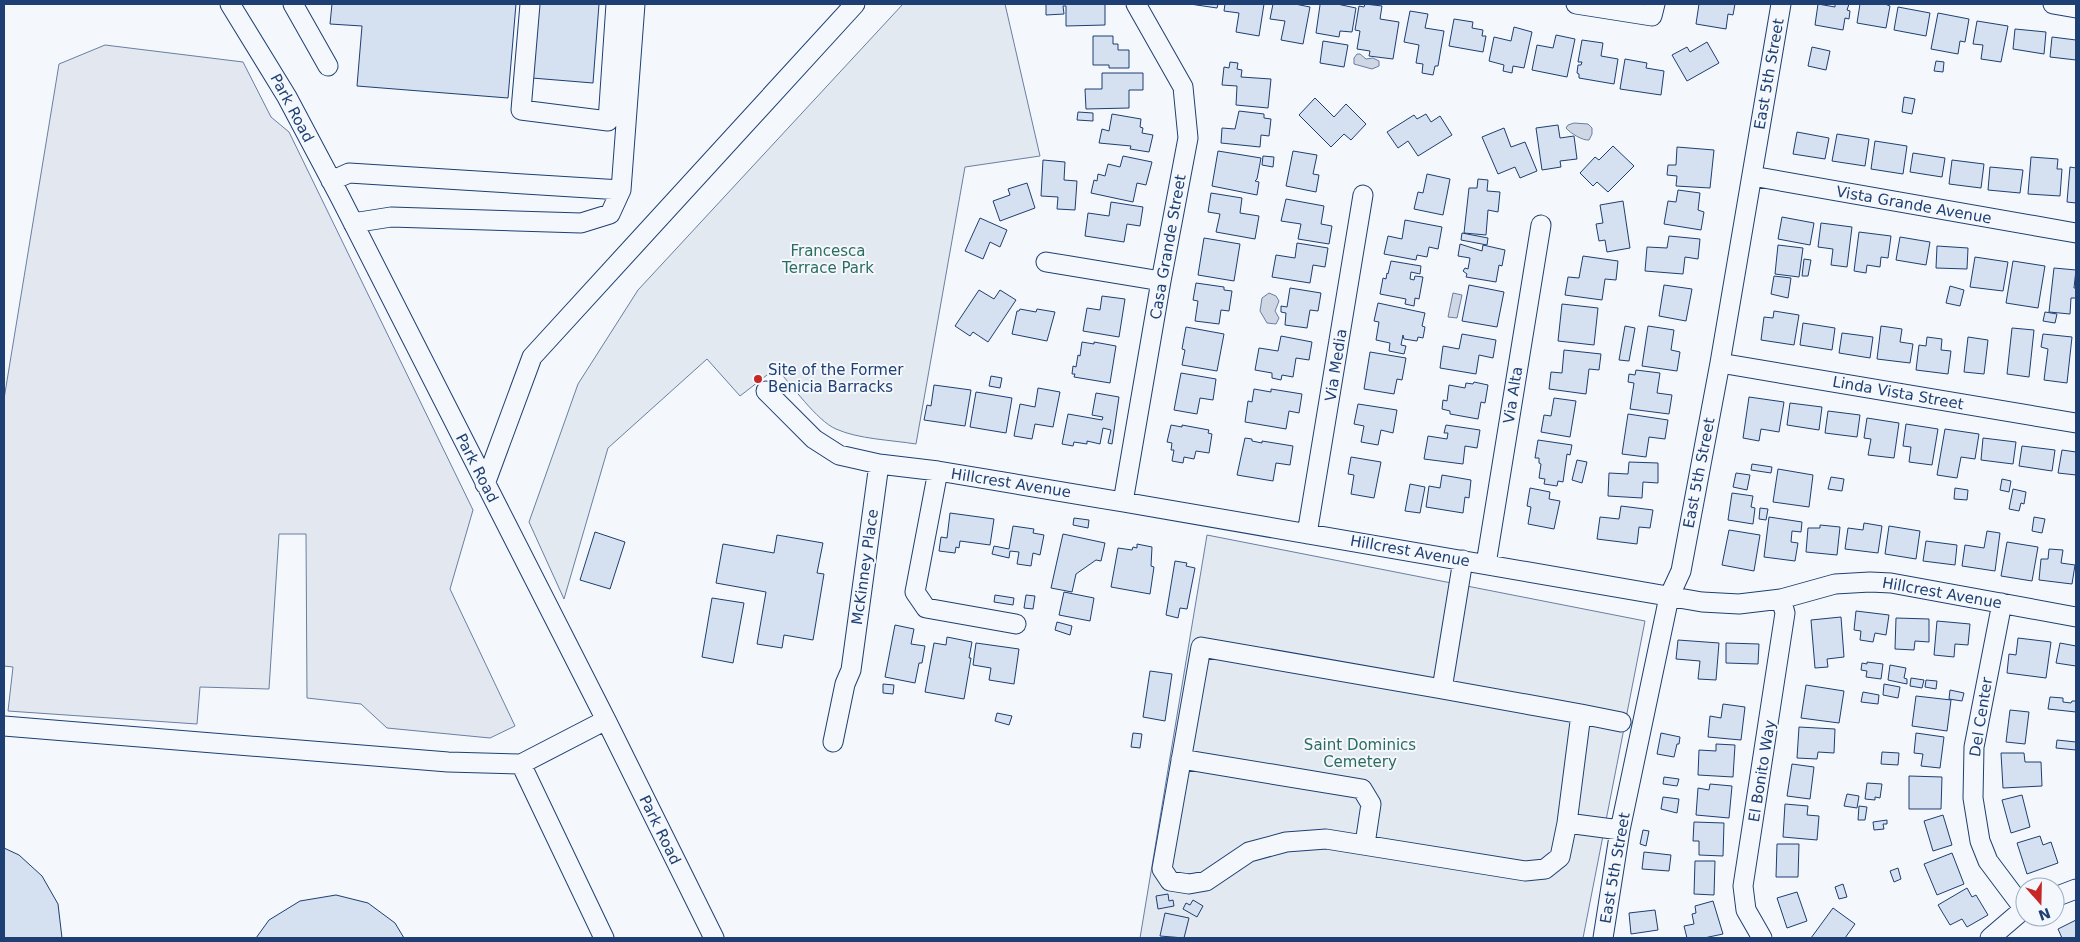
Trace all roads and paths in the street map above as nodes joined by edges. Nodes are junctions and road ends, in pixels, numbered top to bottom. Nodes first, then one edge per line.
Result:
1 (230, 4) edge
2 (293, 4) edge
3 (530, 4) edge
4 (616, 4) edge
5 (634, 4) edge
6 (855, 4) edge
7 (1136, 4) edge
8 (1576, 4) edge
9 (1655, 4) edge
10 (1781, 4) edge
11 (2053, 4) edge
12 (2076, 8) edge
13 (328, 66) dead end
14 (1752, 176) junction
15 (331, 181) junction
16 (622, 190) junction
17 (1363, 195) dead end
18 (353, 223) junction
19 (1541, 225) dead end
20 (2076, 233) edge
21 (1046, 262) dead end
22 (1161, 281) junction
23 (1720, 364) junction
24 (766, 391) dead end
25 (2076, 423) edge
26 (879, 464) junction
27 (938, 471) junction
28 (485, 484) junction
29 (1123, 502) junction
30 (1307, 534) junction
31 (1463, 560) junction
32 (1486, 564) junction
33 (1669, 597) junction
34 (1781, 599) junction
35 (2002, 603) junction
36 (2076, 617) edge
37 (1016, 624) dead end
38 (1442, 689) junction
39 (1581, 714) junction
40 (606, 720) junction
41 (1621, 722) dead end
42 (4, 726) edge
43 (833, 742) dead end
44 (1181, 759) junction
45 (521, 764) junction
46 (1567, 823) junction
47 (1620, 830) junction
48 (1365, 844) junction
49 (2015, 895) edge
50 (2015, 917) edge
51 (604, 938) edge
52 (714, 938) edge
53 (1603, 938) edge
54 (1762, 938) edge
55 (1990, 938) edge

1 - 15 street, Park Road
2 - 13 street
3 - 4 street
5 - 16 street
6 - 28 street
7 - 22 street, Casa Grande Street
8 - 9 street
10 - 14 street, East 5th Street
11 - 12 street
14 - 20 street, Vista Grande Avenue
14 - 23 street, East 5th Street
15 - 16 street
15 - 18 street, Park Road
16 - 18 street
17 - 30 street, Via Media
18 - 28 street, Park Road
19 - 32 street, Via Alta
21 - 22 street
22 - 29 street, Casa Grande Street
23 - 25 street, Linda Vista Street
23 - 33 street, East 5th Street
24 - 26 street, Hillcrest Avenue
26 - 27 street, Hillcrest Avenue
26 - 43 street, McKinney Place
27 - 29 street, Hillcrest Avenue
27 - 37 street
28 - 40 street, Park Road
29 - 30 street, Hillcrest Avenue
30 - 31 street, Hillcrest Avenue
31 - 32 street, Hillcrest Avenue
31 - 38 street
32 - 33 street, Hillcrest Avenue
33 - 34 street, Hillcrest Avenue
33 - 47 street, East 5th Street
34 - 35 street, Hillcrest Avenue
34 - 54 street, El Bonito Way
35 - 36 street, Hillcrest Avenue
35 - 49 street, Del Center
38 - 39 street
38 - 44 street
39 - 41 street
39 - 46 street
40 - 45 street
40 - 52 street, Park Road
42 - 45 street
44 - 48 street
44 - 48 street
45 - 51 street
46 - 47 street
46 - 48 street
47 - 53 street, East 5th Street
50 - 55 street

